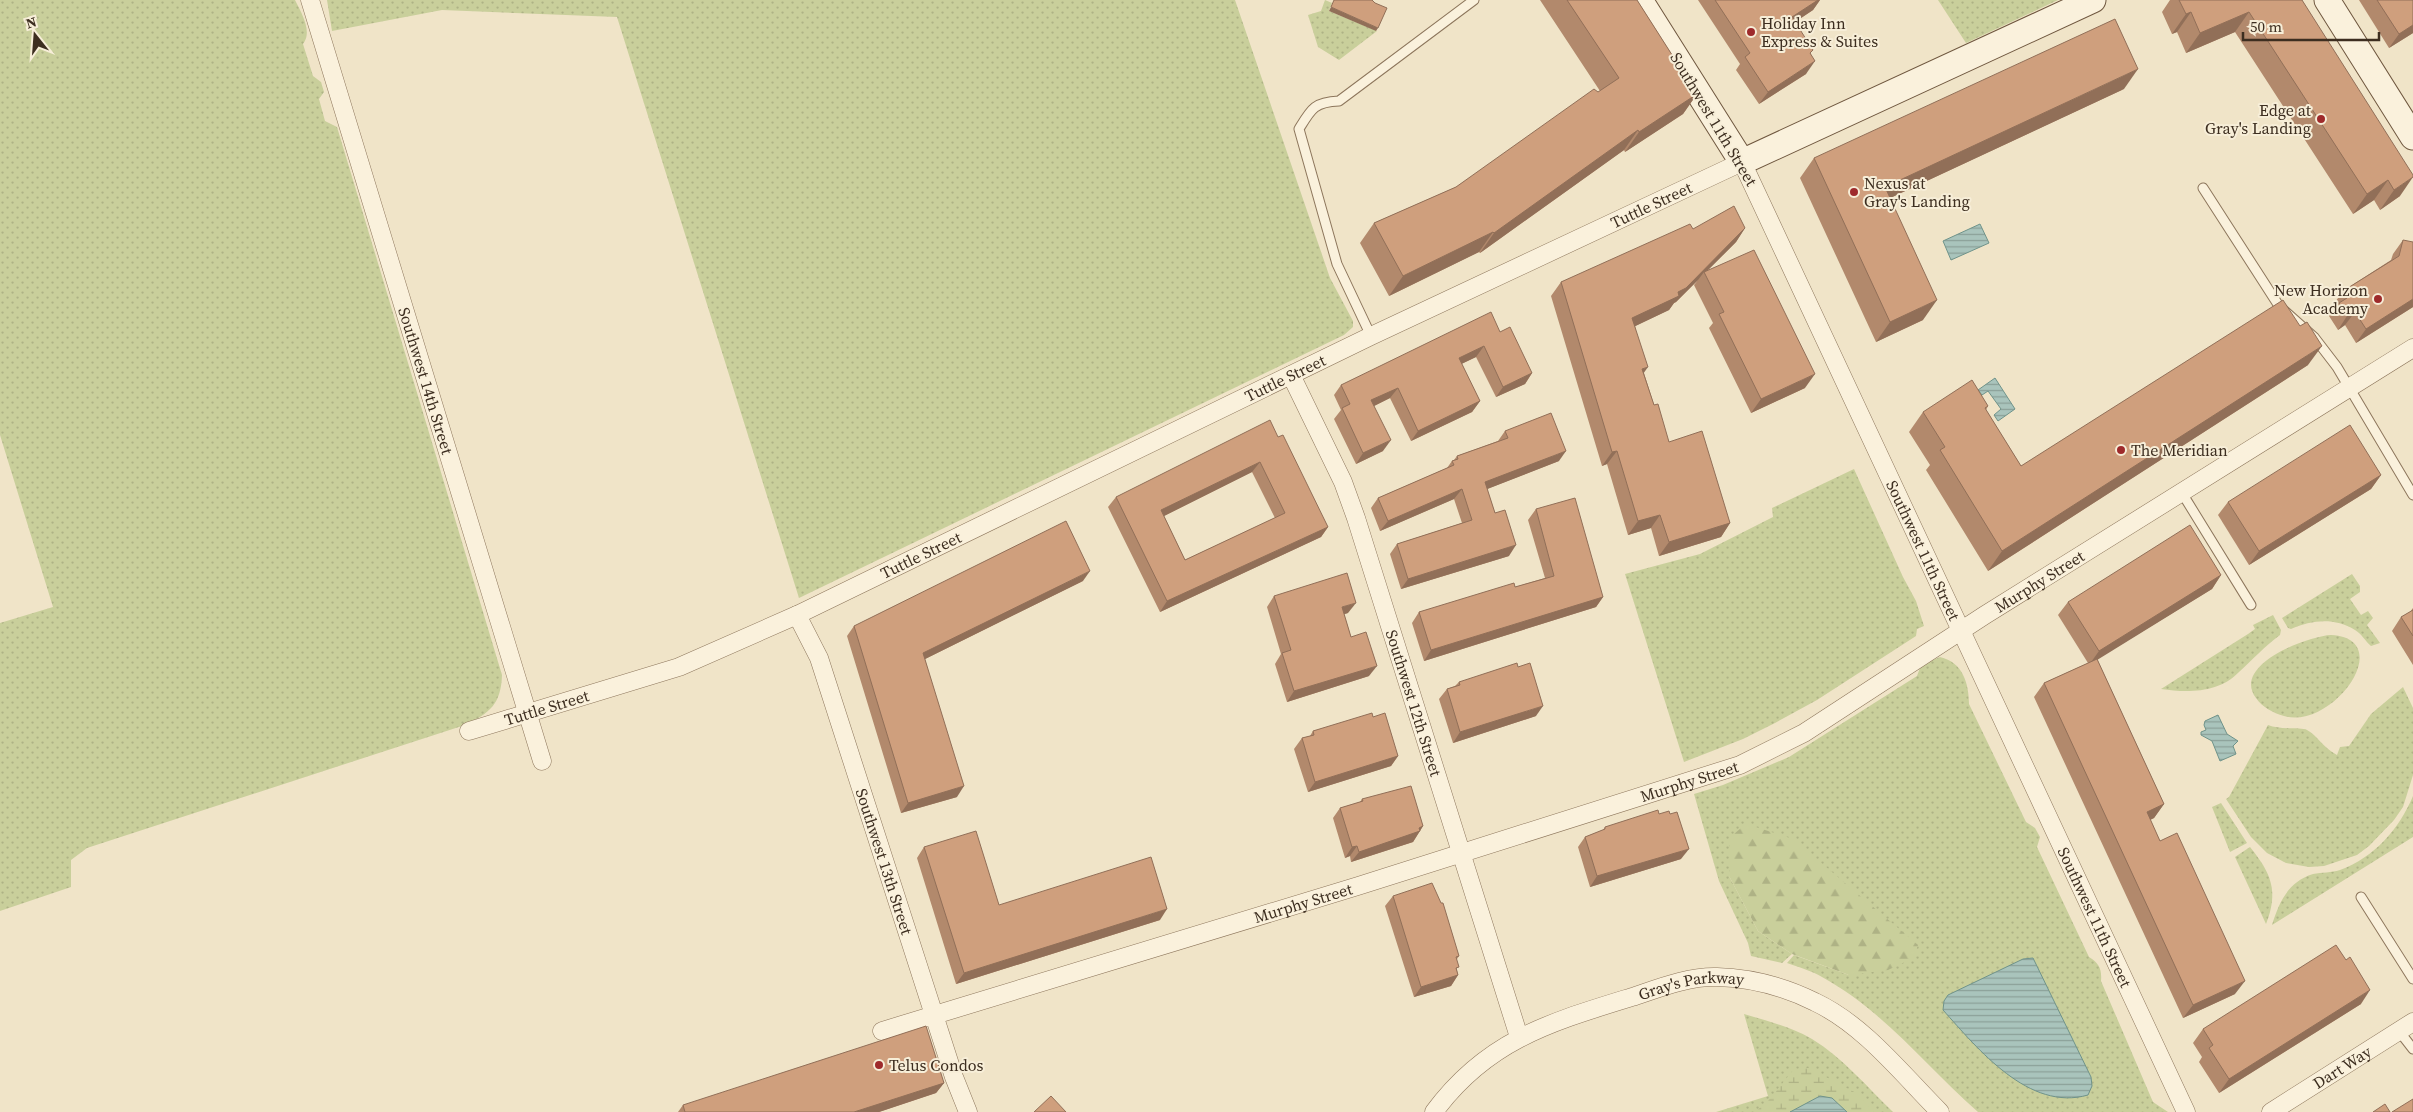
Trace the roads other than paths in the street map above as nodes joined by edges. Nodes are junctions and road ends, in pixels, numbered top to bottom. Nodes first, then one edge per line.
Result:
1 (310, 0) edge
2 (1474, 0) edge
3 (1640, 0) edge
4 (2093, 0) edge
5 (2327, 0) edge
6 (2413, 137) edge
7 (1742, 162) junction
8 (2203, 188) dead end
9 (1371, 336) junction
10 (2413, 348) edge
11 (1292, 375) junction
12 (2349, 388) junction
13 (2182, 493) junction
14 (2413, 495) edge
15 (2251, 605) dead end
16 (797, 615) junction
17 (1961, 631) junction
18 (528, 713) junction
19 (469, 731) dead end
20 (542, 761) dead end
21 (1461, 853) junction
22 (2361, 897) dead end
23 (2413, 979) edge
24 (935, 1015) junction
25 (2406, 1026) edge
26 (882, 1031) dead end
27 (1519, 1037) junction
28 (2413, 1049) edge
29 (968, 1112) edge
30 (1434, 1112) edge
31 (1940, 1112) edge
32 (2186, 1112) edge
33 (2271, 1112) edge

1 - 18 street, Southwest 14th Street
2 - 9 lane
3 - 7 street, Southwest 11th Street
4 - 7 street, Tuttle Street
5 - 6 street
7 - 9 street, Tuttle Street
7 - 17 street, Southwest 11th Street
8 - 12 lane
9 - 11 street, Tuttle Street
10 - 12 street, Murphy Street
11 - 16 street, Tuttle Street
11 - 21 street, Southwest 12th Street
12 - 13 street, Murphy Street
12 - 14 lane
13 - 15 lane
13 - 17 street, Murphy Street
16 - 18 street, Tuttle Street
16 - 24 street, Southwest 13th Street
17 - 21 street, Murphy Street
17 - 32 street, Southwest 11th Street
18 - 19 street, Tuttle Street
18 - 20 street, Southwest 14th Street
21 - 24 street, Murphy Street
21 - 27 street, Southwest 12th Street
22 - 23 lane
24 - 26 street, Murphy Street
24 - 29 street, Southwest 13th Street
25 - 28 lane
25 - 33 street, Dart Way
27 - 30 street, Gray's Parkway
27 - 31 street, Gray's Parkway

